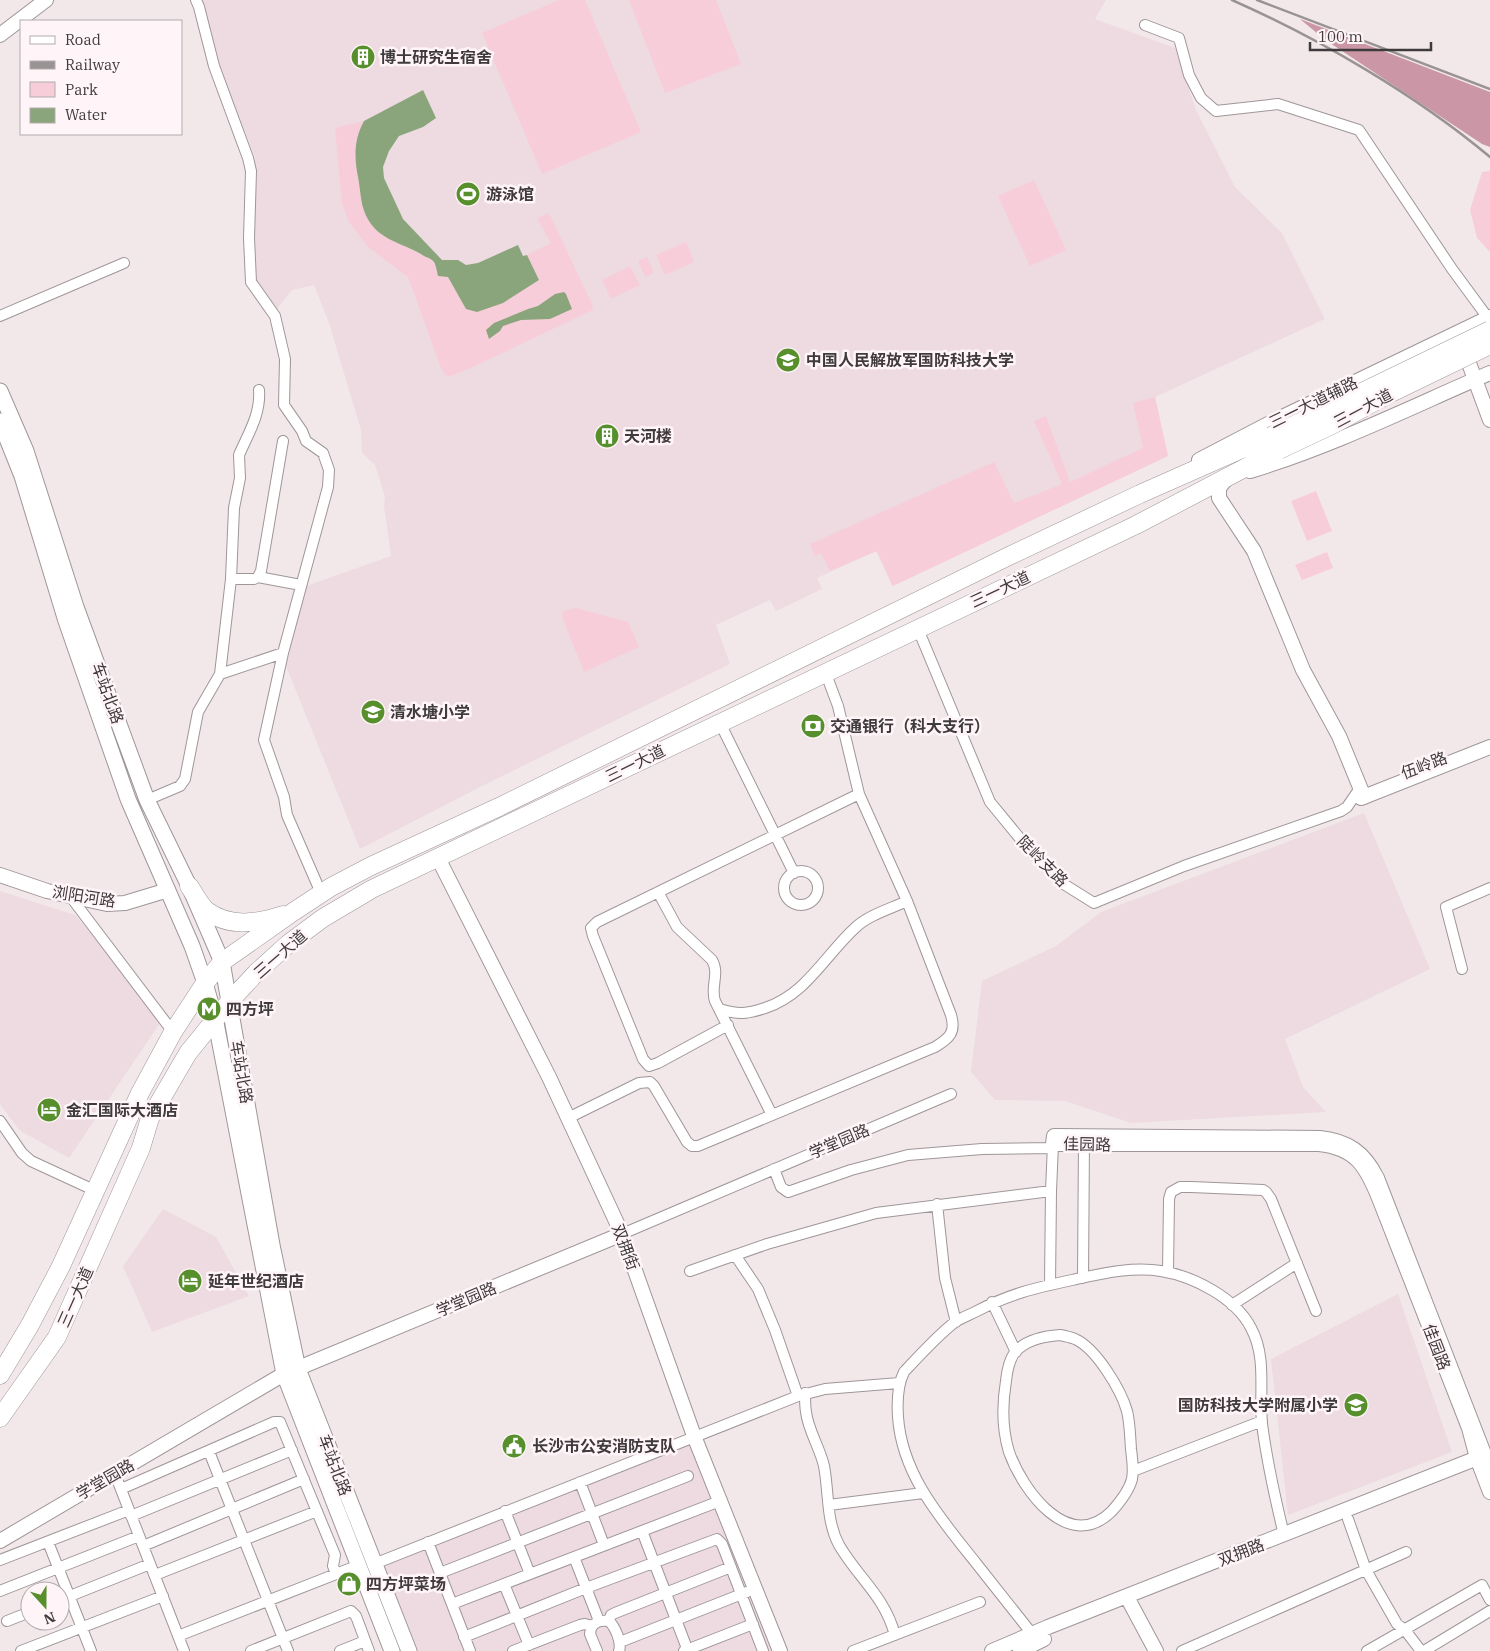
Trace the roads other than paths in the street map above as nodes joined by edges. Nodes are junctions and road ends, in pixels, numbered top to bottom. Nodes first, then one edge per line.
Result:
1 (46, 0) edge
2 (53, 0) edge
3 (196, 0) edge
4 (27, 20) edge
5 (1145, 25) dead end
6 (20, 26) edge
7 (0, 34) edge
8 (0, 40) edge
9 (124, 263) dead end
10 (0, 316) edge
11 (1489, 322) edge
12 (1461, 331) junction
13 (1490, 345) edge
14 (1490, 357) edge
15 (1482, 376) edge
16 (258, 390) dead end
17 (0, 391) edge
18 (1490, 397) edge
19 (1490, 420) edge
20 (0, 421) edge
21 (1332, 425) junction
22 (283, 440) dead end
23 (1275, 443) junction
24 (1226, 478) junction
25 (1140, 494) junction
26 (1189, 497) junction
27 (258, 577) junction
28 (231, 579) junction
29 (302, 585) junction
30 (918, 629) junction
31 (283, 653) junction
32 (220, 674) junction
33 (826, 674) junction
34 (720, 723) junction
35 (1490, 739) edge
36 (1490, 747) edge
37 (859, 794) junction
38 (1361, 794) junction
39 (147, 800) junction
40 (775, 834) junction
41 (438, 858) junction
42 (794, 873) dead end
43 (0, 875) edge
44 (189, 886) junction
45 (1490, 888) edge
46 (168, 890) junction
47 (658, 892) junction
48 (321, 894) junction
49 (70, 896) junction
50 (907, 901) junction
51 (293, 912) junction
52 (222, 962) junction
53 (1462, 969) dead end
54 (205, 983) junction
55 (230, 1001) junction
56 (720, 1009) junction
57 (215, 1018) junction
58 (728, 1025) junction
59 (173, 1032) junction
60 (649, 1066) junction
61 (645, 1082) junction
62 (951, 1094) dead end
63 (772, 1115) junction
64 (568, 1118) junction
65 (0, 1121) edge
66 (1084, 1140) junction
67 (1053, 1146) junction
68 (774, 1169) junction
69 (96, 1191) junction
70 (1051, 1191) junction
71 (937, 1204) junction
72 (622, 1234) junction
73 (736, 1255) junction
74 (1297, 1263) junction
75 (690, 1272) dead end
76 (1168, 1272) junction
77 (1083, 1278) junction
78 (1050, 1285) junction
79 (992, 1302) junction
80 (1232, 1305) junction
81 (1316, 1311) dead end
82 (956, 1322) junction
83 (1016, 1352) junction
84 (291, 1372) junction
85 (0, 1375) edge
86 (899, 1383) junction
87 (801, 1394) junction
88 (0, 1418) edge
89 (1262, 1421) junction
90 (694, 1436) junction
91 (292, 1450) junction
92 (210, 1454) dead end
93 (1485, 1461) edge
94 (1133, 1470) junction
95 (115, 1474) junction
96 (688, 1476) dead end
97 (304, 1479) junction
98 (220, 1480) junction
99 (580, 1482) junction
100 (121, 1489) junction
101 (1490, 1492) edge
102 (923, 1493) junction
103 (720, 1501) junction
104 (829, 1506) junction
105 (232, 1509) junction
106 (317, 1511) junction
107 (506, 1511) junction
108 (130, 1513) junction
109 (592, 1514) junction
110 (1348, 1519) junction
111 (642, 1531) junction
112 (1284, 1535) junction
113 (244, 1540) junction
114 (0, 1541) edge
115 (141, 1541) junction
116 (48, 1542) junction
117 (428, 1542) junction
118 (518, 1542) junction
119 (604, 1546) junction
120 (1406, 1552) dead end
121 (574, 1557) junction
122 (0, 1560) edge
123 (654, 1562) junction
124 (150, 1564) junction
125 (366, 1564) junction
126 (731, 1567) junction
127 (58, 1568) junction
128 (1366, 1570) junction
129 (440, 1573) junction
130 (336, 1574) junction
131 (530, 1574) junction
132 (155, 1576) junction
133 (61, 1581) edge
134 (504, 1584) junction
135 (586, 1588) junction
136 (755, 1589) junction
137 (0, 1591) edge
138 (666, 1593) junction
139 (742, 1594) junction
140 (70, 1596) edge
141 (162, 1596) junction
142 (1128, 1600) junction
143 (1490, 1600) edge
144 (268, 1601) junction
145 (980, 1602) dead end
146 (452, 1604) junction
147 (70, 1607) edge
148 (1490, 1611) edge
149 (20, 1616) edge
150 (518, 1616) junction
151 (676, 1620) junction
152 (7, 1621) dead end
153 (600, 1623) junction
154 (753, 1624) junction
155 (81, 1628) junction
156 (1405, 1630) junction
157 (896, 1635) junction
158 (1033, 1635) junction
159 (178, 1636) junction
160 (464, 1637) junction
161 (283, 1638) junction
162 (529, 1645) junction
163 (367, 1646) edge
164 (619, 1646) edge
165 (21, 1651) edge
166 (91, 1651) edge
167 (184, 1651) edge
168 (250, 1651) edge
169 (288, 1651) edge
170 (340, 1651) edge
171 (392, 1651) edge
172 (409, 1651) edge
173 (470, 1651) edge
174 (513, 1651) edge
175 (597, 1651) edge
176 (687, 1651) edge
177 (763, 1651) edge
178 (780, 1651) edge
179 (853, 1651) edge
180 (992, 1651) edge
181 (1020, 1651) edge
182 (1156, 1651) edge
183 (1182, 1651) edge
184 (1367, 1651) edge
185 (1423, 1651) edge

1 - 7 street
2 - 4 street
3 - 29 street
5 - 11 street
6 - 8 street
9 - 10 street
11 - 12 street, 三一大道辅路
11 - 23 highway, 三一大道, bridge
12 - 15 street
12 - 25 street, 三一大道辅路
13 - 21 highway, 三一大道, bridge
14 - 21 highway, bridge
15 - 18 street
15 - 19 street
15 - 24 street
16 - 28 street
17 - 39 main road, 车站北路
20 - 46 main road, 车站北路
21 - 23 highway, 三一大道, bridge
22 - 27 street
23 - 24 highway, 三一大道
23 - 25 highway, 三一大道
24 - 26 highway, 三一大道
24 - 38 street
25 - 48 highway, 三一大道
26 - 30 highway, 三一大道
26 - 38 street
27 - 28 street
27 - 29 street
28 - 32 street
29 - 31 street
30 - 33 highway, 三一大道
30 - 38 street, 陡岭支路
31 - 32 street
31 - 48 street
32 - 39 street
33 - 34 highway, 三一大道
33 - 37 street
34 - 40 street
34 - 41 highway, 三一大道
35 - 38 street, 伍岭路
36 - 38 street, 伍岭路
37 - 40 street
37 - 50 street
39 - 44 main road, 车站北路
40 - 42 street
40 - 47 street
41 - 55 highway, 三一大道
41 - 64 street, 双拥街
43 - 49 street, 浏阳河路
44 - 51 highway
44 - 52 main road, 车站北路
45 - 53 street
46 - 49 street, 浏阳河路
46 - 54 main road, 车站北路
47 - 56 street
47 - 60 street
48 - 51 highway, 三一大道
49 - 59 street
50 - 56 street
50 - 63 street
51 - 52 highway, 三一大道
52 - 54 highway, 三一大道
52 - 55 main road, 车站北路
54 - 57 main road, 车站北路
54 - 59 highway, 三一大道
55 - 57 highway, 三一大道
55 - 84 main road, 车站北路
56 - 58 street
57 - 84 main road, 车站北路
57 - 88 highway, 三一大道
58 - 60 street
58 - 63 street
59 - 69 highway, 三一大道
60 - 61 street
61 - 63 street
61 - 64 street
62 - 68 street, 学堂园路
64 - 72 street, 双拥街
65 - 69 street
66 - 67 street, 佳园路
66 - 77 street
66 - 93 street, 佳园路
67 - 68 street
67 - 70 street
68 - 72 street, 学堂园路
69 - 85 highway, 三一大道
70 - 71 street
70 - 78 street
71 - 73 street
71 - 82 street
72 - 84 street, 学堂园路
72 - 90 street, 双拥街
73 - 75 street
73 - 87 street
74 - 76 street
74 - 80 street
74 - 81 street
76 - 77 street
76 - 80 street
77 - 78 street
78 - 79 street
79 - 82 street
79 - 83 street
80 - 89 street
82 - 86 street
83 - 94 street
83 - 94 street
84 - 95 street, 学堂园路
84 - 125 main road, 车站北路
86 - 87 street
86 - 102 street
87 - 90 street
87 - 104 street
89 - 94 street
89 - 112 street
90 - 99 street
90 - 103 street, 双拥街
91 - 97 street
91 - 98 street
91 - 100 street
92 - 98 street
93 - 101 street, 佳园路
93 - 110 street, 双拥路
93 - 112 street, 双拥路
95 - 100 street
95 - 114 street, 学堂园路
96 - 109 street
97 - 105 street
97 - 106 street
98 - 105 street
98 - 108 street
99 - 107 street
99 - 109 street
100 - 108 street
102 - 104 street
102 - 158 street
103 - 111 street
103 - 136 street, 双拥街
104 - 157 street
105 - 113 street
105 - 115 street
106 - 113 street
106 - 130 street
107 - 117 street
107 - 118 street
108 - 115 street
108 - 116 street
109 - 118 street
109 - 119 street
110 - 128 street
110 - 142 street, 双拥路
111 - 119 street
111 - 123 street
112 - 142 street, 双拥路
113 - 132 street
113 - 144 street
115 - 124 street
115 - 127 street
116 - 122 street
116 - 127 street
117 - 125 street
117 - 129 street
118 - 129 street
118 - 131 street
119 - 121 street
120 - 128 street
121 - 131 street
121 - 135 street
123 - 126 street
123 - 135 street
123 - 138 street
124 - 132 street
124 - 140 street
125 - 130 street
125 - 171 main road, 车站北路
125 - 172 main road, 车站北路
126 - 138 street
126 - 139 street
127 - 133 street
127 - 137 street
128 - 156 street
128 - 183 street
129 - 146 street
130 - 144 street
131 - 134 street
132 - 141 street
134 - 146 street
134 - 150 street
135 - 150 street
135 - 153 street
136 - 139 street
136 - 178 street, 双拥街
138 - 151 street
138 - 153 street
139 - 151 street
139 - 154 street
141 - 155 street
141 - 159 street
142 - 158 street, 双拥路
142 - 181 street, 双拥路
142 - 182 street
143 - 156 street
144 - 159 street
144 - 161 street
145 - 157 street
146 - 160 street
147 - 155 street
148 - 185 street
149 - 152 street
150 - 160 street
150 - 162 street
151 - 164 street
151 - 176 street
153 - 162 street
153 - 164 street
153 - 175 street
154 - 176 street
154 - 177 street
155 - 165 street
155 - 166 street
156 - 184 street
156 - 185 street
157 - 179 street
158 - 180 street, 双拥路
159 - 167 street
160 - 173 street
161 - 163 street
161 - 168 street
161 - 169 street
162 - 174 street
163 - 170 street

